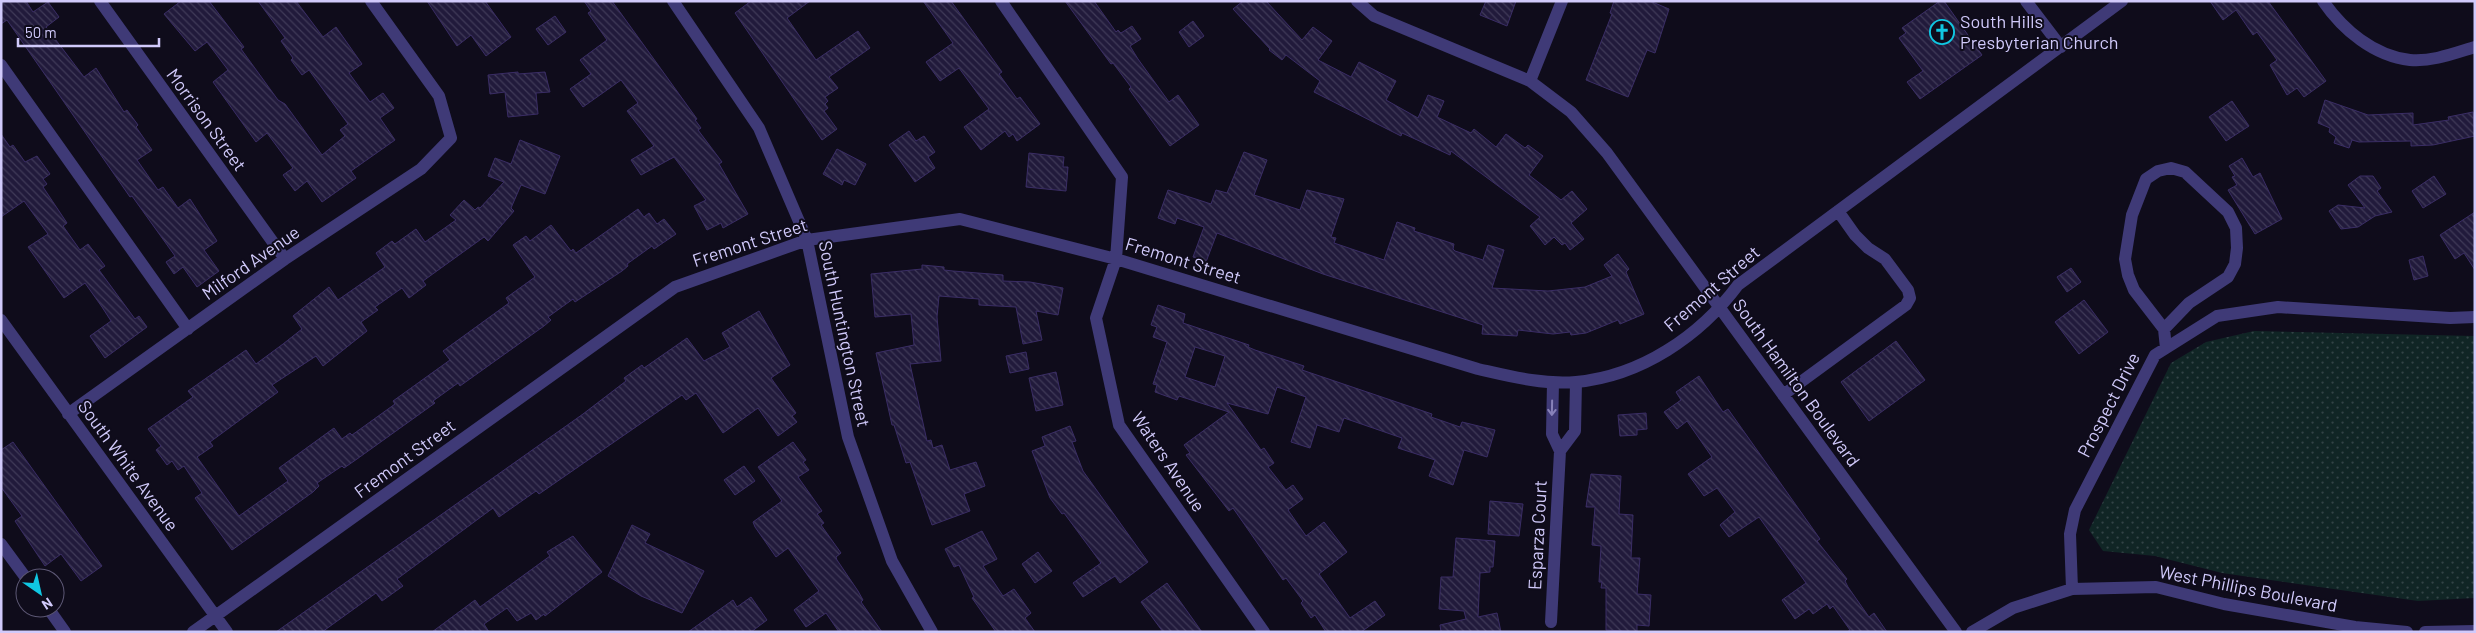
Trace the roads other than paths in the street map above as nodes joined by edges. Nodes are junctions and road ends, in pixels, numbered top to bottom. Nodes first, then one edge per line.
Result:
1 (100, 1) edge
2 (371, 1) edge
3 (673, 1) edge
4 (1001, 1) edge
5 (1357, 1) edge
6 (1562, 1) edge
7 (2026, 1) edge
8 (2122, 1) edge
9 (2323, 1) edge
10 (2060, 46) junction
11 (2475, 47) edge
12 (1, 65) edge
13 (1530, 81) junction
14 (1838, 211) junction
15 (807, 240) junction
16 (285, 259) junction
17 (1116, 259) junction
18 (1720, 309) junction
19 (2475, 317) edge
20 (1, 320) edge
21 (188, 329) junction
22 (2164, 329) junction
23 (2166, 348) junction
24 (1553, 382) junction
25 (1576, 382) junction
26 (1782, 395) junction
27 (68, 414) junction
28 (1560, 451) junction
29 (1, 544) edge
30 (19, 568) edge
31 (2072, 589) junction
32 (216, 615) junction
33 (55, 618) edge
34 (1550, 622) dead end
35 (2475, 631) edge
36 (65, 632) edge
37 (193, 632) edge
38 (228, 632) edge
39 (932, 632) edge
40 (1264, 632) edge
41 (1956, 632) edge
42 (1972, 632) edge
43 (2407, 632) edge
44 (2425, 632) edge

1 - 16 street, Morrison Street
2 - 16 street, Milford Avenue
3 - 15 street, South Huntington Street
4 - 17 street, Waters Avenue
5 - 13 street, South Hamilton Boulevard
6 - 13 street
7 - 10 street
8 - 10 street, Fremont Street
9 - 11 street
10 - 14 street, Fremont Street
12 - 21 street
13 - 18 street, South Hamilton Boulevard
14 - 18 street, Fremont Street
14 - 26 street
15 - 17 street, Fremont Street
15 - 32 street, Fremont Street
15 - 39 street, South Huntington Street
16 - 21 street, Milford Avenue
17 - 24 street, Fremont Street
17 - 40 street, Waters Avenue
18 - 25 street, Fremont Street
18 - 26 street, South Hamilton Boulevard
19 - 23 street, Prospect Drive
20 - 27 street, South White Avenue
21 - 27 street, Milford Avenue
22 - 22 street
22 - 23 street
23 - 31 street, Prospect Drive
24 - 25 street, Fremont Street
24 -> 28 street, Esparza Court
25 - 28 street
26 - 41 street, South Hamilton Boulevard
27 - 32 street, South White Avenue
28 - 34 street, Esparza Court
29 - 30 street
31 - 42 street, West Phillips Boulevard
31 - 43 street, West Phillips Boulevard
32 - 37 street, Fremont Street
32 - 38 street, South White Avenue
33 - 36 street
35 - 44 street

